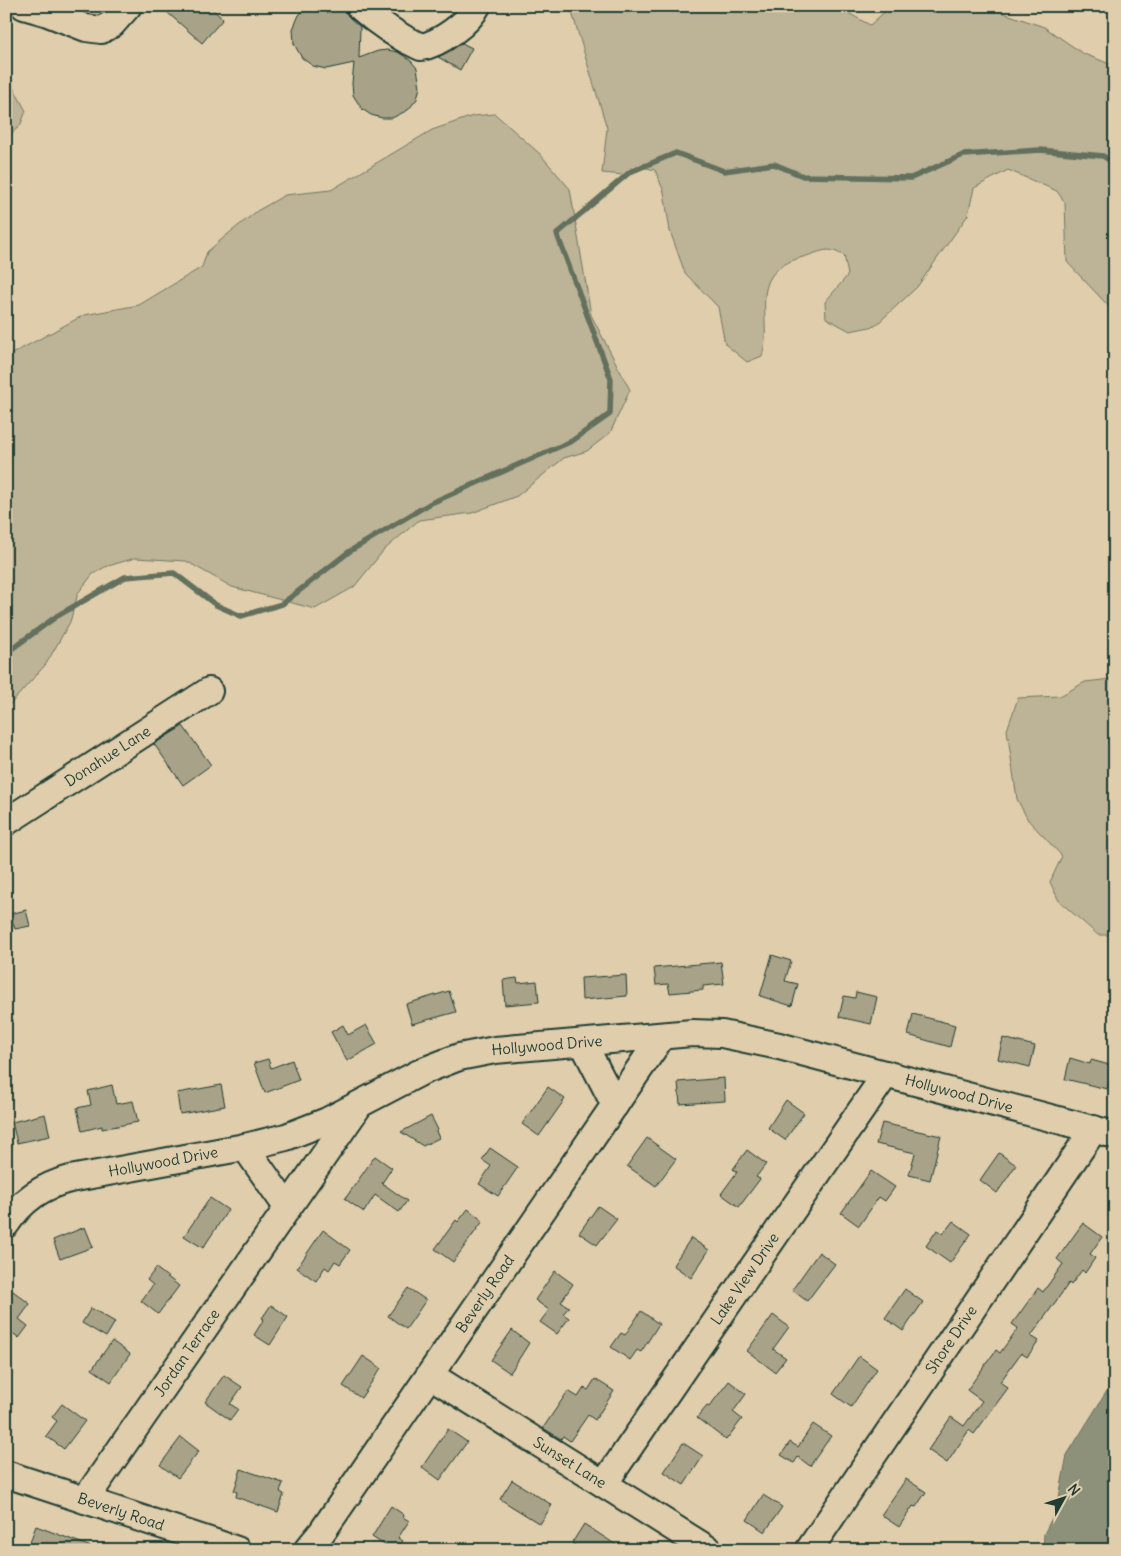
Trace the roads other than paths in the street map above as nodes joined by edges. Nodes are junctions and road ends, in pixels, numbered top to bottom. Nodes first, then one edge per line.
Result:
1 (24, 6) edge
2 (128, 6) edge
3 (359, 6) edge
4 (478, 6) edge
5 (209, 691) dead end
6 (6, 822) edge
7 (662, 1036) junction
8 (583, 1043) junction
9 (886, 1074) junction
10 (359, 1105) junction
11 (615, 1105) junction
12 (1105, 1132) edge
13 (245, 1147) junction
14 (287, 1207) junction
15 (6, 1224) edge
16 (430, 1375) junction
17 (6, 1474) edge
18 (604, 1484) junction
19 (85, 1500) junction
20 (237, 1550) edge
21 (307, 1550) edge
22 (709, 1550) edge
23 (809, 1550) edge

1 - 2 street
3 - 4 street
5 - 6 street, Donahue Lane
7 - 8 street, Hollywood Drive
7 - 9 street, Hollywood Drive
7 - 11 street, Beverly Road
8 - 10 street, Hollywood Drive
8 - 11 street
9 - 12 street, Hollywood Drive
9 - 18 street, Lake View Drive
10 - 13 street, Hollywood Drive
10 - 14 street, Jordan Terrace
11 - 16 street, Beverly Road
12 - 23 street, Shore Drive
13 - 14 street
13 - 15 street, Hollywood Drive
14 - 19 street, Jordan Terrace
16 - 18 street, Sunset Lane
16 - 21 street, Beverly Road
17 - 19 street, Beverly Road
18 - 22 street, Sunset Lane
19 - 20 street, Beverly Road

